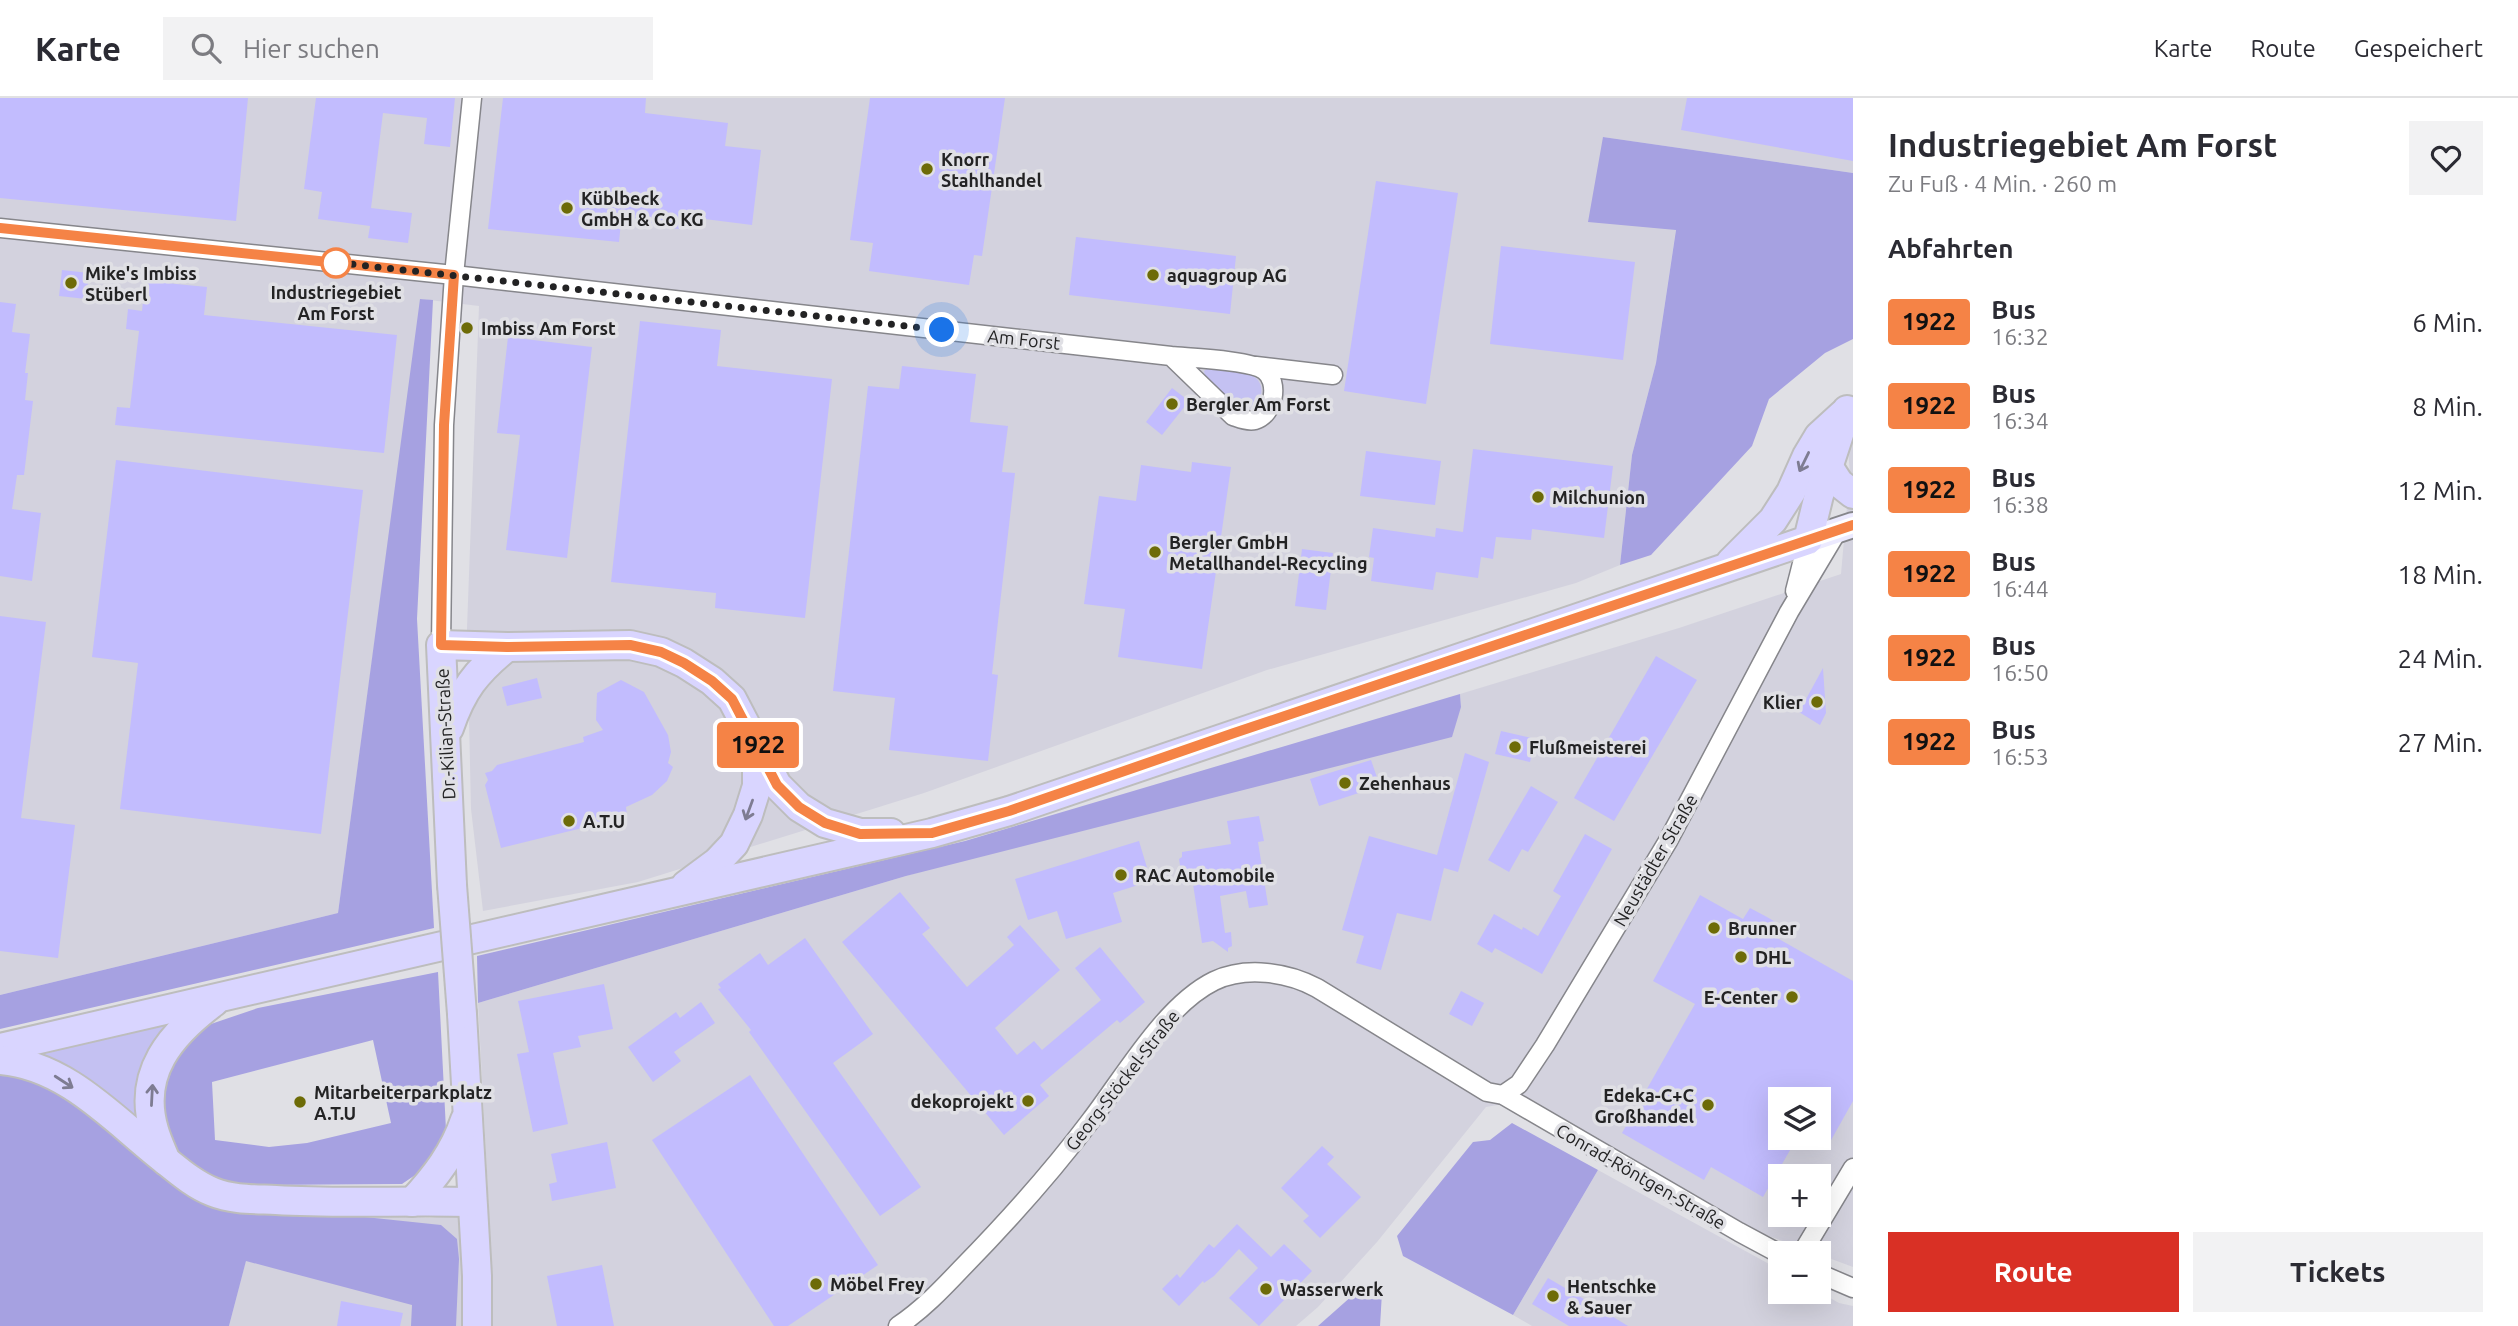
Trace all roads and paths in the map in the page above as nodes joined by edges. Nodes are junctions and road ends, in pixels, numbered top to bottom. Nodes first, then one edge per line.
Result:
1 (472, 98) edge
2 (0, 228) edge
3 (454, 275) junction
4 (1171, 356) junction
5 (1253, 365) junction
6 (1333, 375) dead end
7 (1850, 407) edge
8 (1828, 466) junction
9 (1853, 494) edge
10 (1846, 528) edge
11 (1808, 540) junction
12 (1726, 567) junction
13 (1789, 612) junction
14 (441, 645) junction
15 (507, 647) junction
16 (444, 740) junction
17 (757, 743) junction
18 (932, 833) junction
19 (675, 893) junction
20 (219, 999) junction
21 (0, 1048) edge
22 (0, 1060) edge
23 (1503, 1095) junction
24 (467, 1114) junction
25 (166, 1161) junction
26 (1853, 1168) edge
27 (412, 1202) junction
28 (472, 1202) junction
29 (1809, 1241) edge
30 (1768, 1248) edge
31 (1831, 1279) edge
32 (1853, 1288) edge
33 (477, 1326) edge
34 (898, 1326) edge

1 - 3 street, Dr.-Kilian-Straße
2 - 3 street, Am Forst
3 - 4 street, Am Forst
3 - 14 street, Dr.-Kilian-Straße
4 - 5 street, Am Forst
4 - 5 street
5 - 6 street, Am Forst
7 - 8 main road
7 -> 12 main road
8 - 9 main road
8 - 11 main road
10 - 11 main road, Neustädter Straße
10 - 13 street, Neustädter Straße
11 - 12 main road
11 - 13 street, Neustädter Straße
12 - 18 main road
13 - 23 street, Neustädter Straße
14 - 15 main road
14 - 16 main road, Dr.-Kilian-Straße
15 - 16 main road
15 - 17 main road
16 - 24 main road, Dr.-Kilian-Straße, bridge
17 - 18 main road
17 -> 19 main road
18 - 19 main road
19 - 20 main road
20 - 21 main road
25 -> 20 main road
22 -> 25 main road
23 - 30 street, Conrad-Röntgen-Straße
23 - 34 street, Georg-Stöckel-Straße
24 - 27 main road
24 - 28 main road, Dr.-Kilian-Straße
25 - 27 main road
26 - 29 street
27 - 28 main road
28 - 33 main road, Dr.-Kilian-Straße
31 - 32 street

